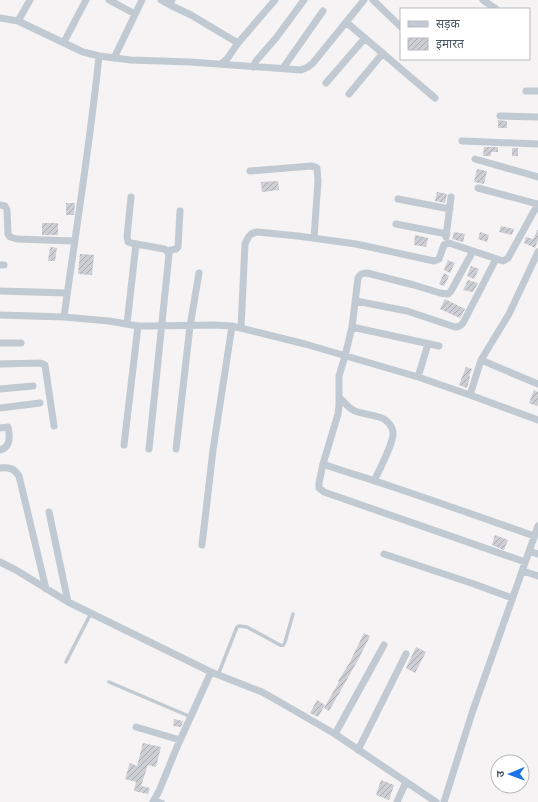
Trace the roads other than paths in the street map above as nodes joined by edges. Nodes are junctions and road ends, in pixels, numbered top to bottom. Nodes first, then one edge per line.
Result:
1 (30, 0) edge
2 (86, 0) edge
3 (109, 0) edge
4 (142, 0) edge
5 (161, 0) edge
6 (275, 0) edge
7 (304, 0) edge
8 (364, 0) edge
9 (373, 0) edge
10 (483, 0) edge
11 (171, 2) edge
12 (495, 8) edge
13 (323, 11) dead end
14 (135, 14) junction
15 (0, 18) edge
16 (18, 21) junction
17 (346, 22) junction
18 (400, 26) edge
19 (365, 38) junction
20 (64, 42) junction
21 (238, 43) junction
22 (383, 53) junction
23 (99, 56) junction
24 (114, 58) junction
25 (221, 64) junction
26 (253, 66) junction
27 (282, 68) junction
28 (326, 83) dead end
29 (526, 91) dead end
30 (538, 91) edge
31 (349, 94) dead end
32 (436, 98) dead end
33 (500, 116) dead end
34 (538, 117) edge
35 (462, 141) dead end
36 (538, 144) edge
37 (475, 159) dead end
38 (250, 171) dead end
39 (538, 177) edge
40 (478, 188) dead end
41 (131, 197) dead end
42 (451, 197) dead end
43 (398, 199) dead end
44 (538, 204) edge
45 (0, 205) edge
46 (450, 209) junction
47 (180, 211) dead end
48 (396, 224) dead end
49 (0, 234) edge
50 (8, 234) junction
51 (447, 234) junction
52 (314, 238) junction
53 (75, 241) junction
54 (136, 244) junction
55 (446, 244) junction
56 (167, 251) junction
57 (472, 251) junction
58 (538, 252) edge
59 (496, 259) junction
60 (535, 263) edge
61 (198, 273) dead end
62 (0, 291) edge
63 (67, 293) junction
64 (356, 301) junction
65 (0, 315) edge
66 (64, 317) junction
67 (127, 324) junction
68 (138, 326) junction
69 (162, 326) junction
70 (190, 326) junction
71 (232, 326) junction
72 (352, 327) junction
73 (241, 328) junction
74 (0, 343) edge
75 (21, 343) dead end
76 (428, 344) junction
77 (438, 346) dead end
78 (346, 356) junction
79 (481, 360) junction
80 (0, 364) edge
81 (418, 378) junction
82 (538, 384) edge
83 (33, 386) dead end
84 (0, 389) edge
85 (470, 395) junction
86 (339, 397) junction
87 (40, 404) dead end
88 (0, 408) edge
89 (538, 420) edge
90 (54, 426) dead end
91 (0, 428) edge
92 (124, 445) dead end
93 (149, 449) dead end
94 (176, 449) dead end
95 (0, 450) edge
96 (323, 464) junction
97 (0, 468) edge
98 (374, 481) junction
99 (49, 512) dead end
100 (538, 527) edge
101 (534, 536) junction
102 (202, 545) dead end
103 (529, 551) junction
104 (384, 554) dead end
105 (538, 554) edge
106 (0, 562) edge
107 (525, 562) junction
108 (523, 571) junction
109 (538, 576) edge
110 (46, 589) junction
111 (512, 598) junction
112 (68, 602) junction
113 (91, 613) junction
114 (292, 614) dead end
115 (384, 645) dead end
116 (406, 654) dead end
117 (66, 662) dead end
118 (215, 673) junction
119 (109, 682) dead end
120 (191, 716) junction
121 (136, 727) dead end
122 (335, 734) junction
123 (180, 740) junction
124 (358, 750) junction
125 (406, 782) junction
126 (154, 800) edge
127 (163, 802) edge
128 (398, 802) edge
129 (436, 802) edge
130 (444, 802) edge

1 - 16 street
2 - 20 street
3 - 14 street
4 - 14 street
5 - 11 street
6 - 21 street
7 - 26 street
8 - 17 street
9 - 18 street
10 - 12 street
11 - 21 street
13 - 27 street
14 - 24 street
15 - 16 street
16 - 20 street
17 - 19 street
17 - 27 street
19 - 22 street
19 - 28 street
20 - 23 street
21 - 25 street
22 - 31 street
22 - 32 street
23 - 24 street
23 - 53 street
24 - 25 street
25 - 26 street
26 - 27 street
29 - 30 street
33 - 34 street
35 - 36 street
37 - 39 street
38 - 52 street
40 - 44 street
41 - 54 street
42 - 46 street
43 - 46 street
44 - 59 street
45 - 50 street
46 - 51 street
47 - 56 street
48 - 51 street
49 - 50 street
50 - 53 street
51 - 55 street
52 - 55 street
52 - 73 street
53 - 63 street
54 - 56 street
54 - 67 street
55 - 57 street
56 - 69 street
57 - 59 street
57 - 64 street
58 - 60 street
59 - 64 street
60 - 79 street
61 - 70 street
62 - 63 street
63 - 66 street
64 - 72 street
65 - 66 street
66 - 67 street
67 - 68 street
68 - 69 street
68 - 92 street
69 - 70 street
69 - 93 street
70 - 71 street
70 - 94 street
71 - 73 street
71 - 102 street
72 - 76 street
72 - 78 street
73 - 78 street
74 - 75 street
76 - 77 street
76 - 81 street
78 - 81 street
78 - 86 street
79 - 82 street
79 - 85 street
80 - 90 street
81 - 85 street
83 - 84 street
85 - 89 street
86 - 96 street
86 - 98 street
87 - 88 street
91 - 95 street
96 - 98 street
96 - 107 street
97 - 110 street
98 - 101 street
99 - 112 street
100 - 101 street
101 - 103 street
103 - 105 street
103 - 107 street
104 - 111 street
106 - 110 street
107 - 108 street
108 - 109 street
108 - 111 street
110 - 112 street
111 - 130 street
112 - 113 street
113 - 117 lane
113 - 118 street
114 - 118 lane
115 - 122 street
116 - 124 street
118 - 120 street
118 - 122 street
119 - 120 lane
120 - 123 street
121 - 123 street
122 - 124 street
123 - 126 street
124 - 125 street
125 - 128 street
125 - 129 street
126 - 127 lane

